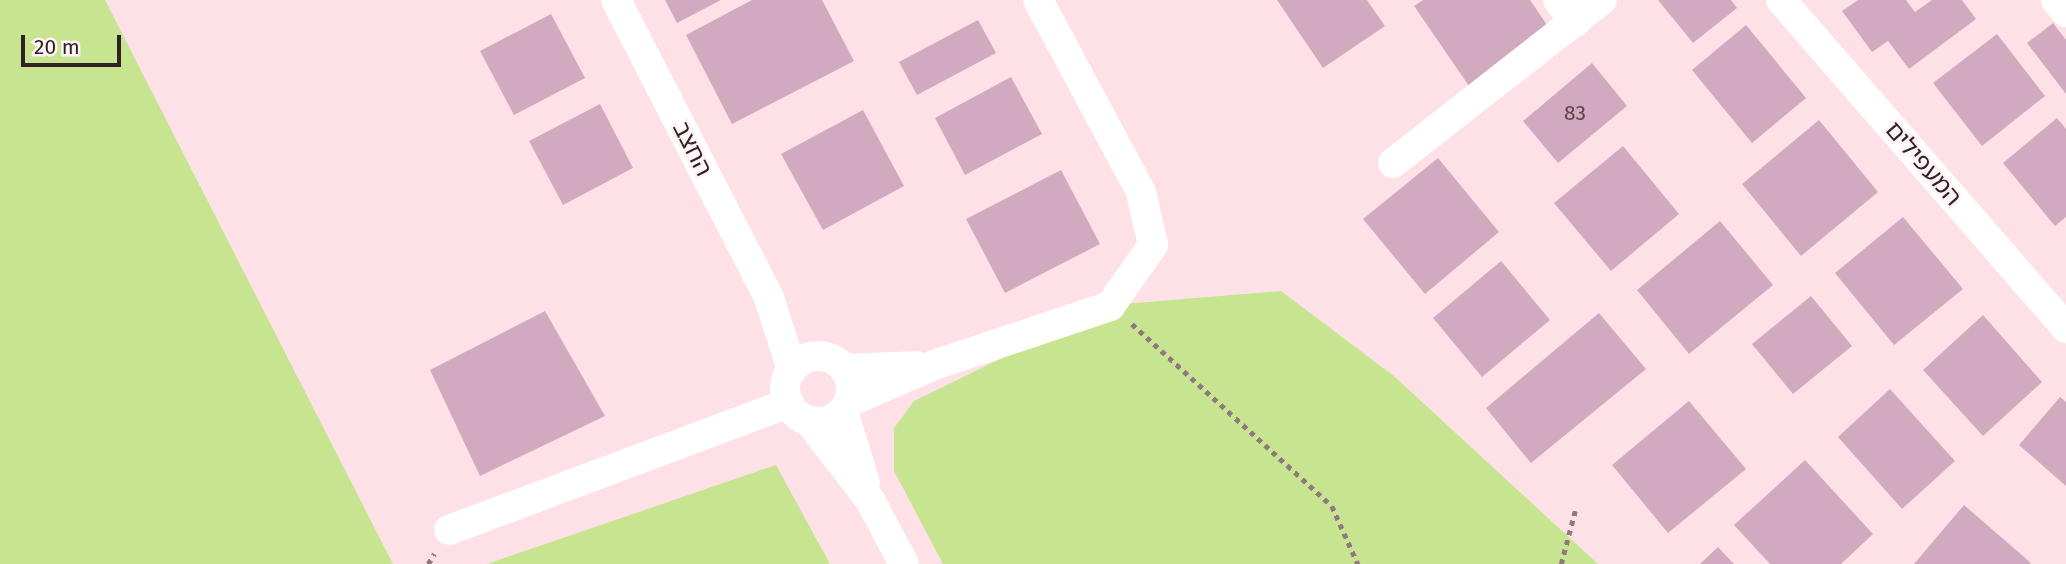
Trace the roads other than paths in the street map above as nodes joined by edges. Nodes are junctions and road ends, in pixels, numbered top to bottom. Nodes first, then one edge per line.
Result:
1 (616, 0) edge
2 (1038, 0) edge
3 (1602, 0) edge
4 (1781, 0) edge
5 (2056, 0) edge
6 (1567, 11) edge
7 (2066, 12) edge
8 (1393, 163) dead end
9 (769, 298) junction
10 (2066, 328) edge
11 (835, 363) junction
12 (934, 365) junction
13 (792, 369) junction
14 (846, 407) junction
15 (799, 412) junction
16 (870, 500) junction
17 (449, 530) dead end
18 (904, 564) edge

1 - 9 street, החצב
2 - 12 street
3 - 6 street
4 - 10 street, המעפילים
5 - 7 street
6 - 8 street
9 - 11 street, החצב
9 - 13 street, החצב
11 - 12 street
11 - 13 street
11 - 14 street
12 - 14 street
13 - 15 street
14 - 15 street
14 - 16 street
15 - 16 street
15 - 17 street
16 - 18 street

